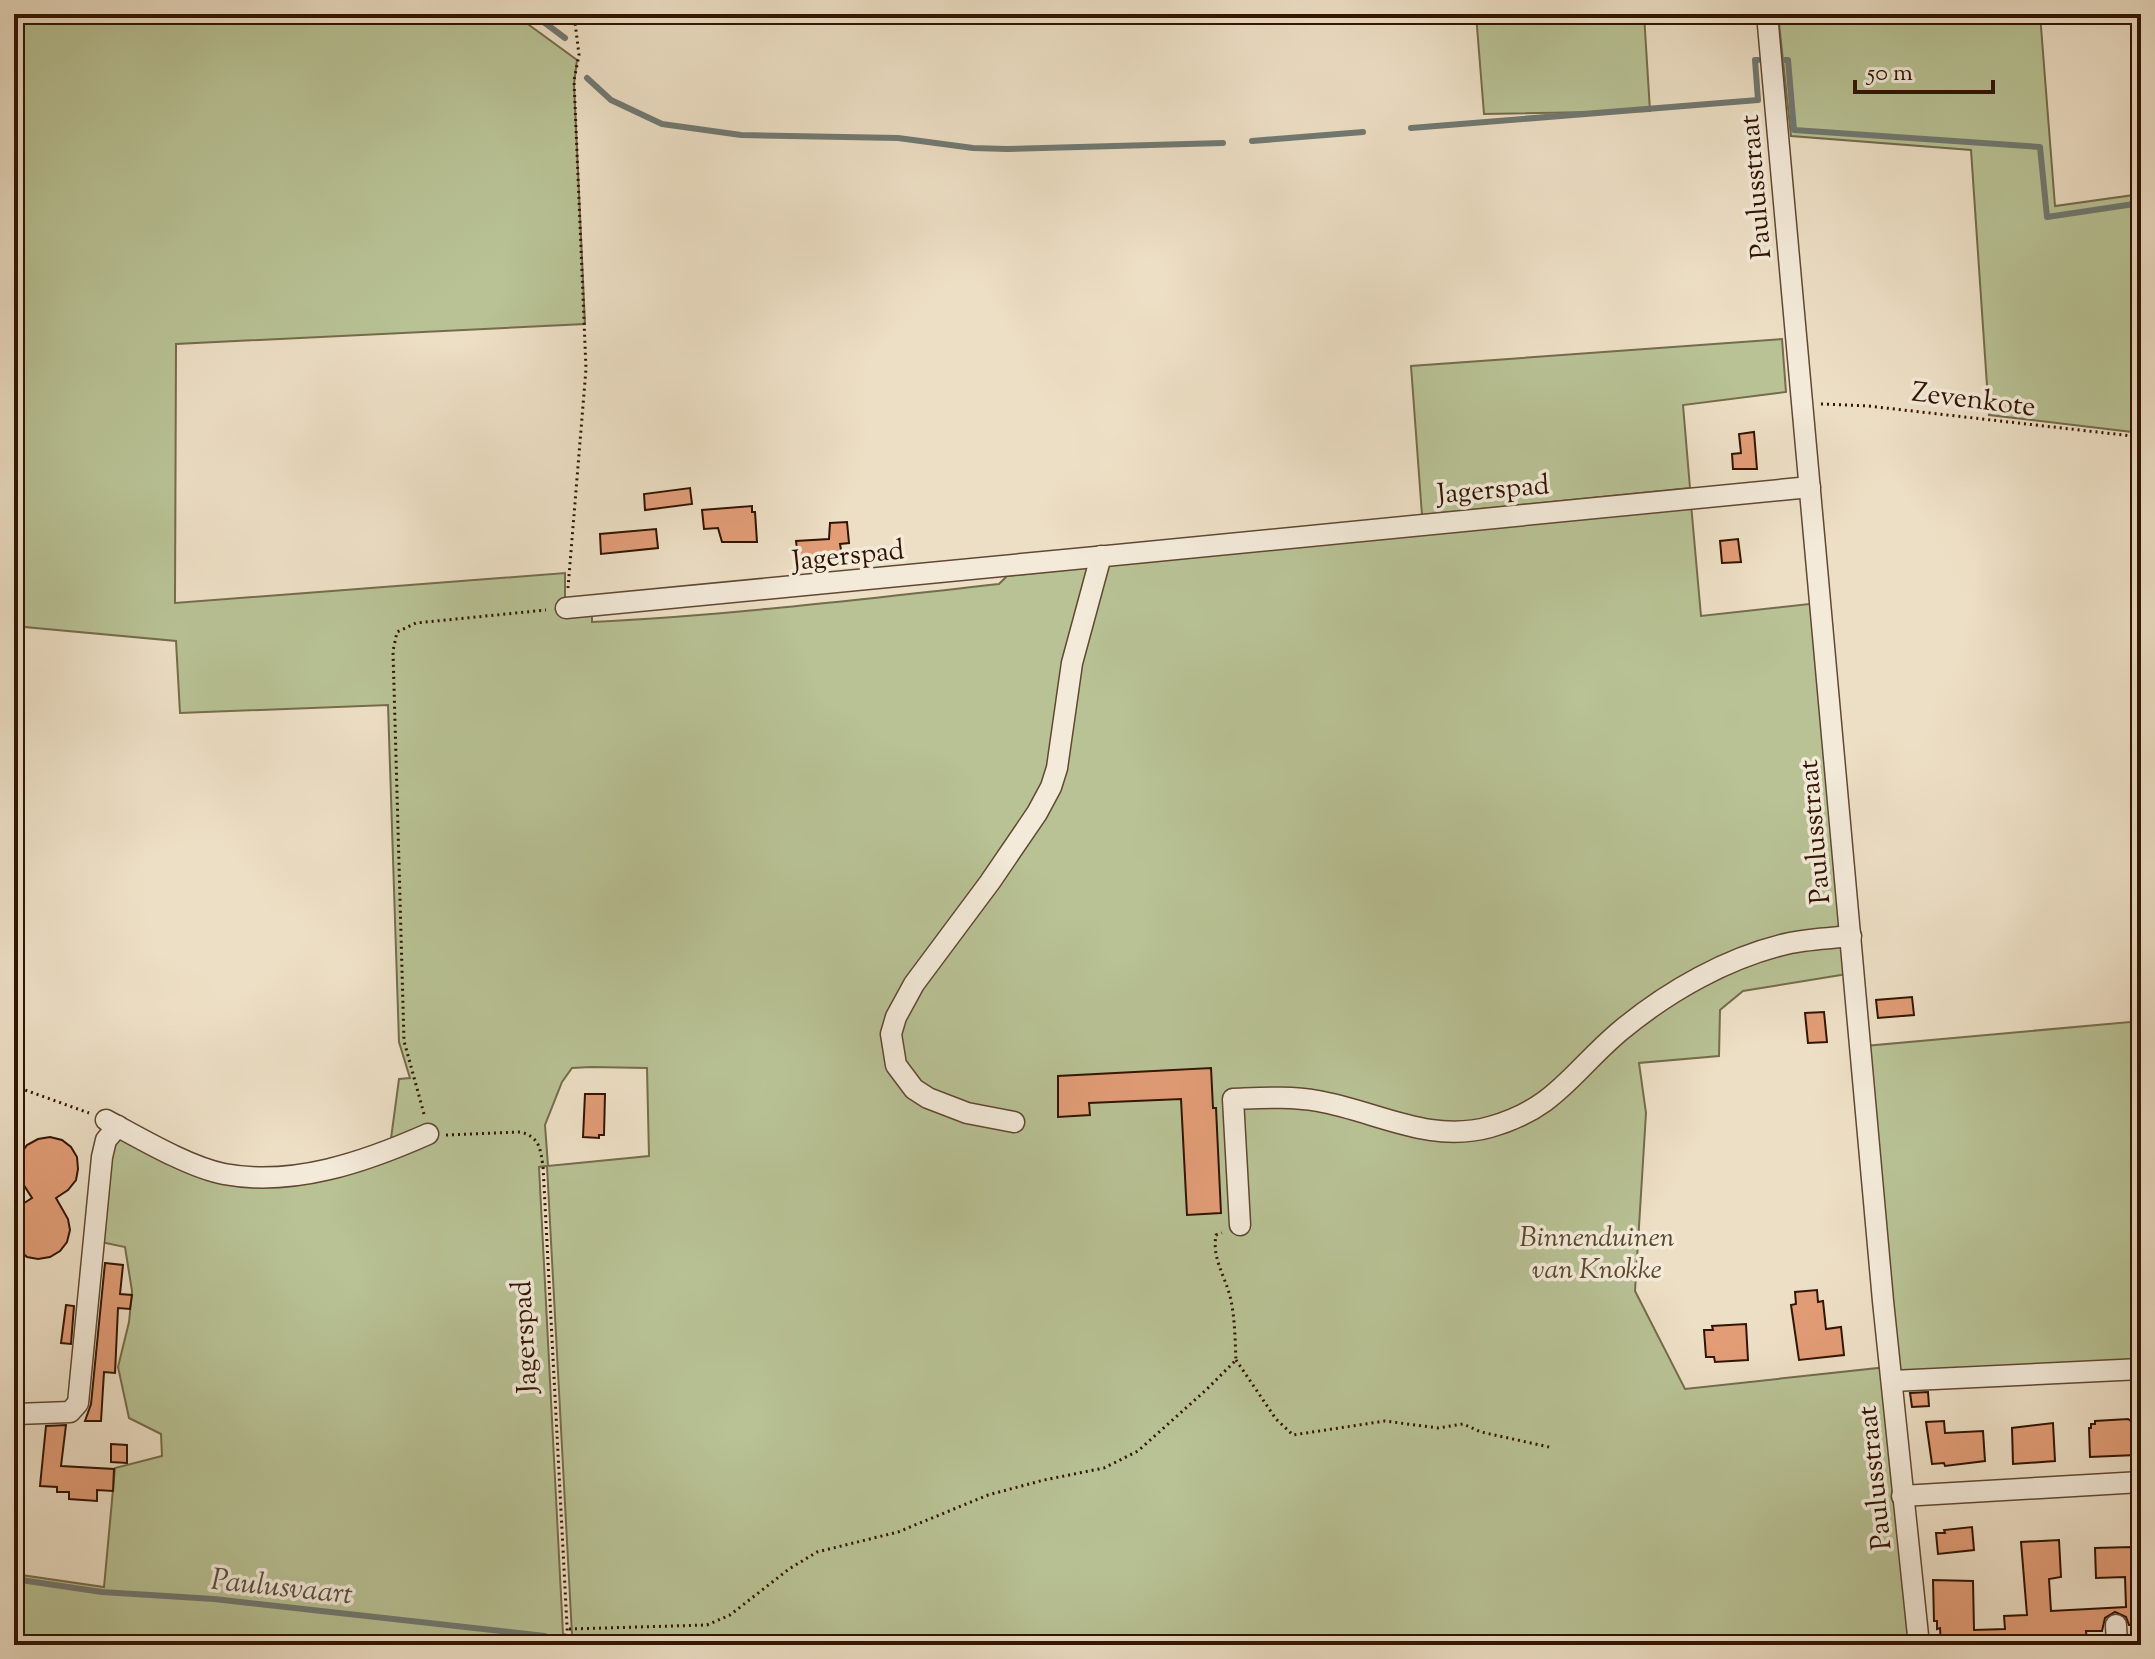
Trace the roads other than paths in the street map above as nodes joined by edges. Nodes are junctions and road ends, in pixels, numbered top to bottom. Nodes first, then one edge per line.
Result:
1 (1767, 14) edge
2 (1810, 487) junction
3 (1101, 556) junction
4 (566, 608) road end
5 (1851, 936) junction
6 (1014, 1122) dead end
7 (428, 1134) road end
8 (1240, 1225) road end
9 (2141, 1369) edge
10 (1892, 1381) junction
11 (14, 1418) edge
12 (2141, 1482) edge
13 (1902, 1496) junction
14 (1919, 1645) edge

1 - 2 street, Paulusstraat
2 - 3 street, Jagerspad
2 - 5 street, Paulusstraat
3 - 4 street, Jagerspad
3 - 6 street
5 - 8 street
5 - 10 street, Paulusstraat
7 - 11 street
9 - 10 street
10 - 13 street, Paulusstraat
12 - 13 street
13 - 14 street, Paulusstraat

